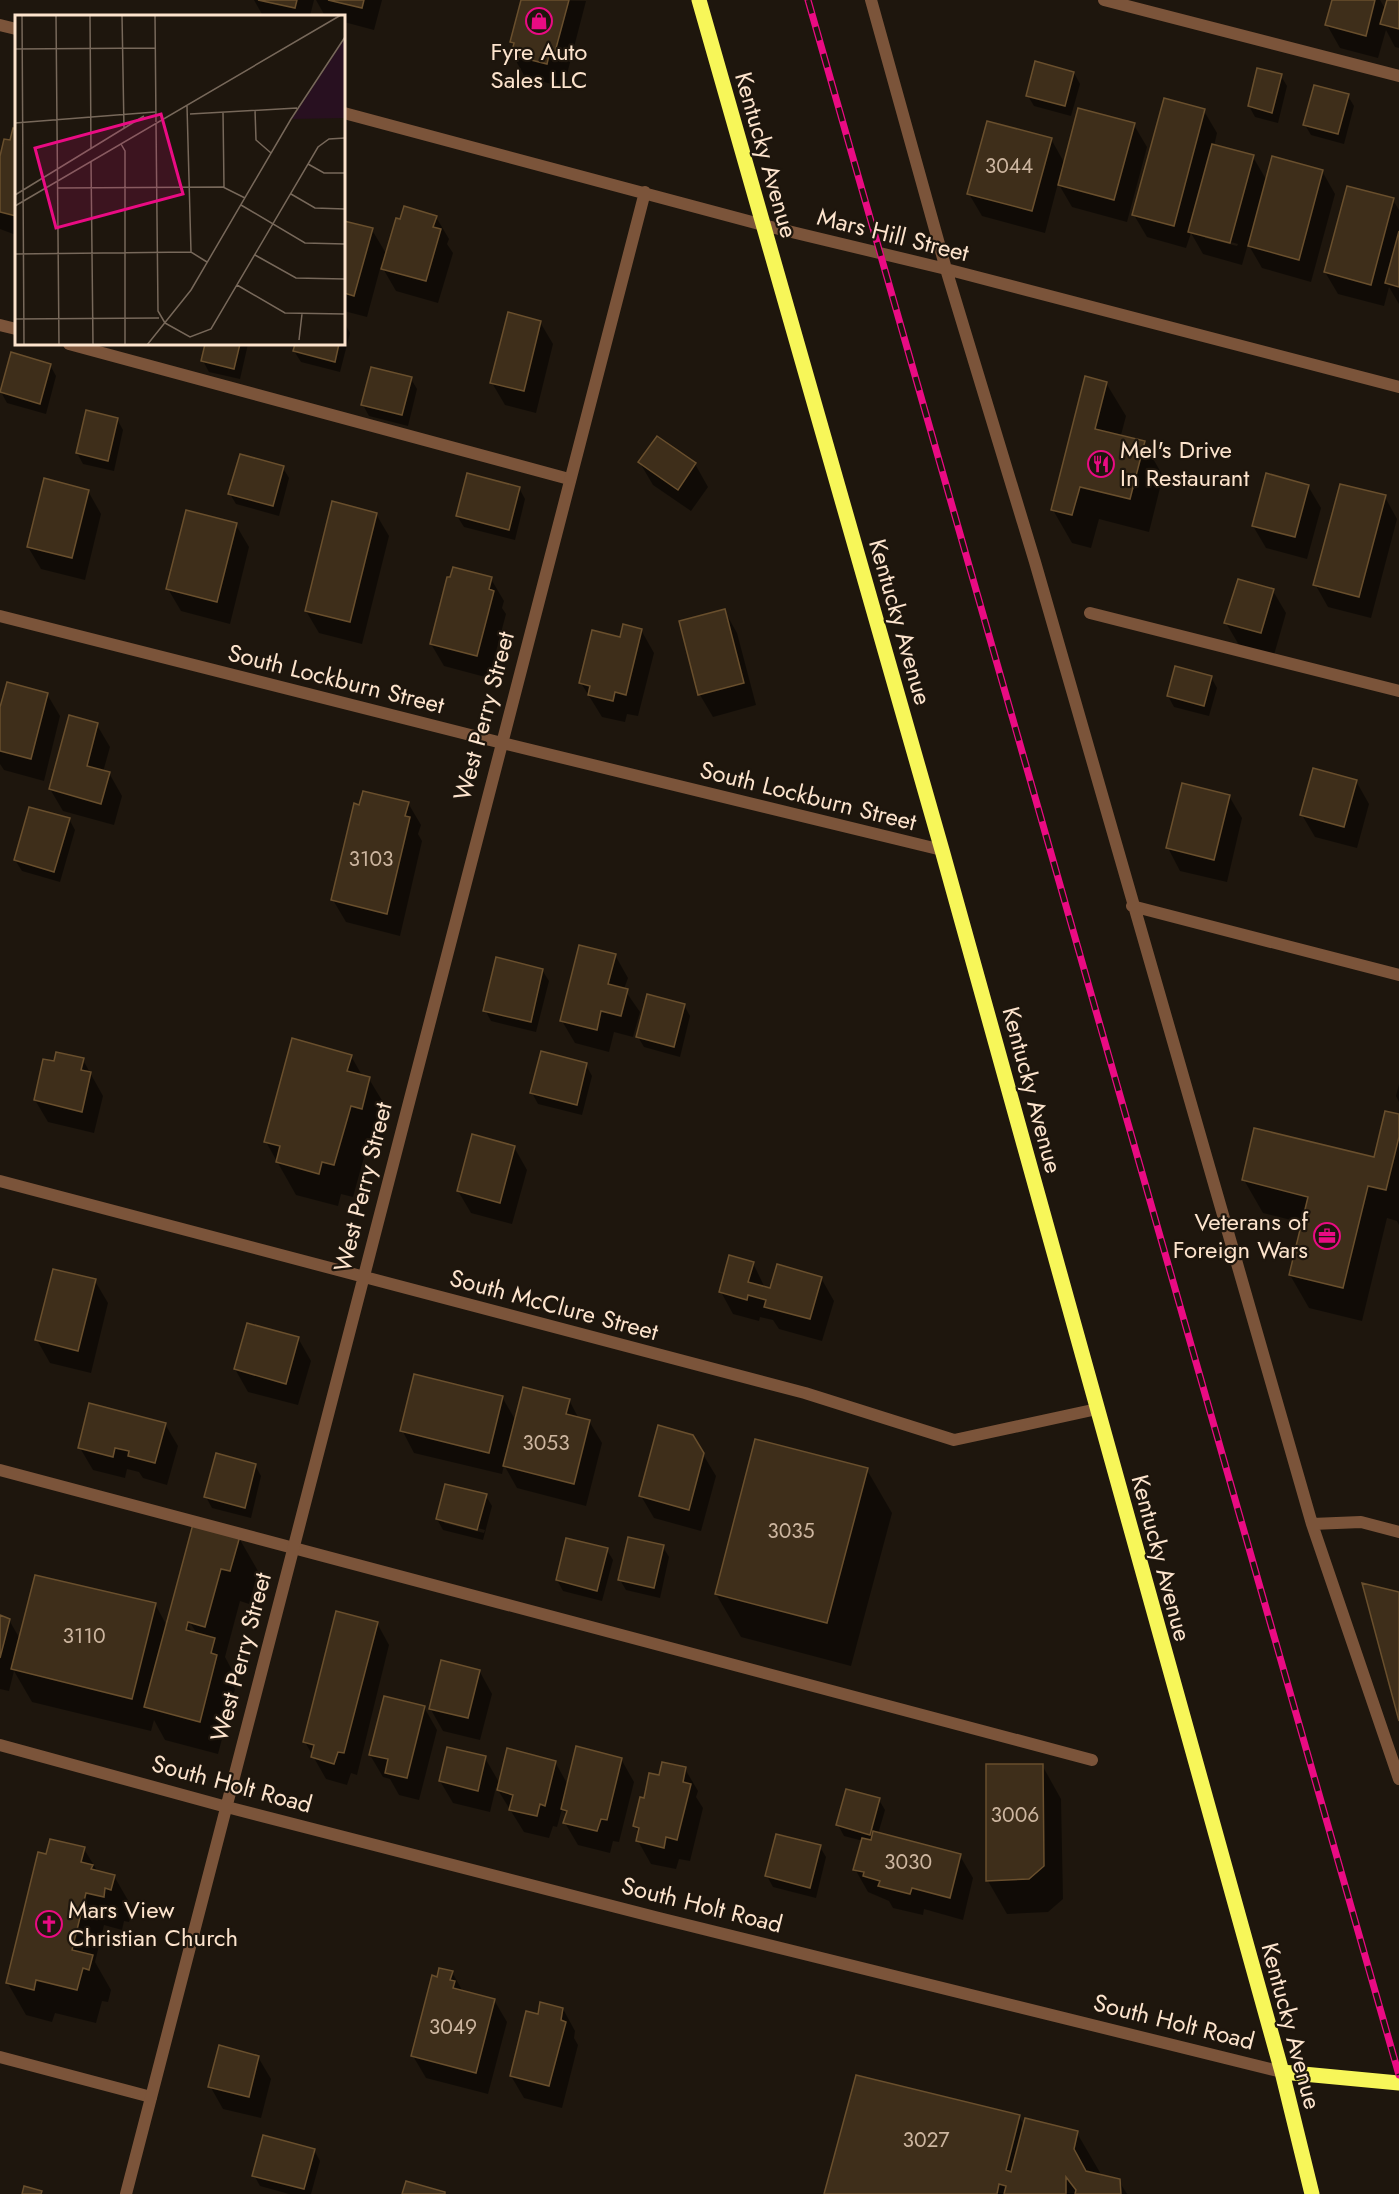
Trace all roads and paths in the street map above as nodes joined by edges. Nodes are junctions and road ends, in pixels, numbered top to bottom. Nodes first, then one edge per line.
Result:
1 (699, 0) edge
2 (871, 0) edge
3 (1104, 0) edge
4 (0, 25) edge
5 (15, 29) edge
6 (1399, 76) edge
7 (345, 113) edge
8 (645, 192) junction
9 (763, 225) junction
10 (946, 269) junction
11 (0, 325) edge
12 (15, 329) edge
13 (73, 345) edge
14 (1399, 387) edge
15 (569, 479) junction
16 (1090, 613) dead end
17 (0, 616) edge
18 (1399, 691) edge
19 (498, 742) junction
20 (942, 850) junction
21 (1132, 906) junction
22 (1399, 975) edge
23 (0, 1181) edge
24 (362, 1276) junction
25 (1097, 1409) junction
26 (0, 1470) edge
27 (1312, 1524) junction
28 (1399, 1532) edge
29 (292, 1547) junction
30 (0, 1745) edge
31 (1092, 1760) dead end
32 (1399, 1779) edge
33 (223, 1806) junction
34 (0, 2057) edge
35 (1282, 2072) junction
36 (1399, 2083) edge
37 (151, 2097) junction
38 (126, 2194) edge
39 (1312, 2194) edge

1 - 9 main road, Kentucky Avenue
2 - 10 street
3 - 6 street
4 - 5 street
7 - 8 street, Mars Hill Street
8 - 9 street, Mars Hill Street
8 - 15 street, West Perry Street
9 - 10 street, Mars Hill Street
9 - 20 main road, Kentucky Avenue
10 - 14 street, Mars Hill Street
10 - 21 street
11 - 12 street
13 - 15 street
15 - 19 street, West Perry Street
16 - 18 street
17 - 19 street, South Lockburn Street
19 - 20 street, South Lockburn Street
19 - 24 street, West Perry Street
20 - 25 main road, Kentucky Avenue
21 - 22 street
21 - 27 street
23 - 24 street, South McClure Street
24 - 25 street, South McClure Street
24 - 29 street, West Perry Street
25 - 35 main road, Kentucky Avenue
26 - 29 street
27 - 28 street
27 - 32 street
29 - 31 street
29 - 33 street, West Perry Street
30 - 33 street, South Holt Road
33 - 35 street, South Holt Road
33 - 37 street, West Perry Street
34 - 37 street
35 - 36 main road, South Holt Road
35 - 39 main road, Kentucky Avenue
37 - 38 street, West Perry Street

